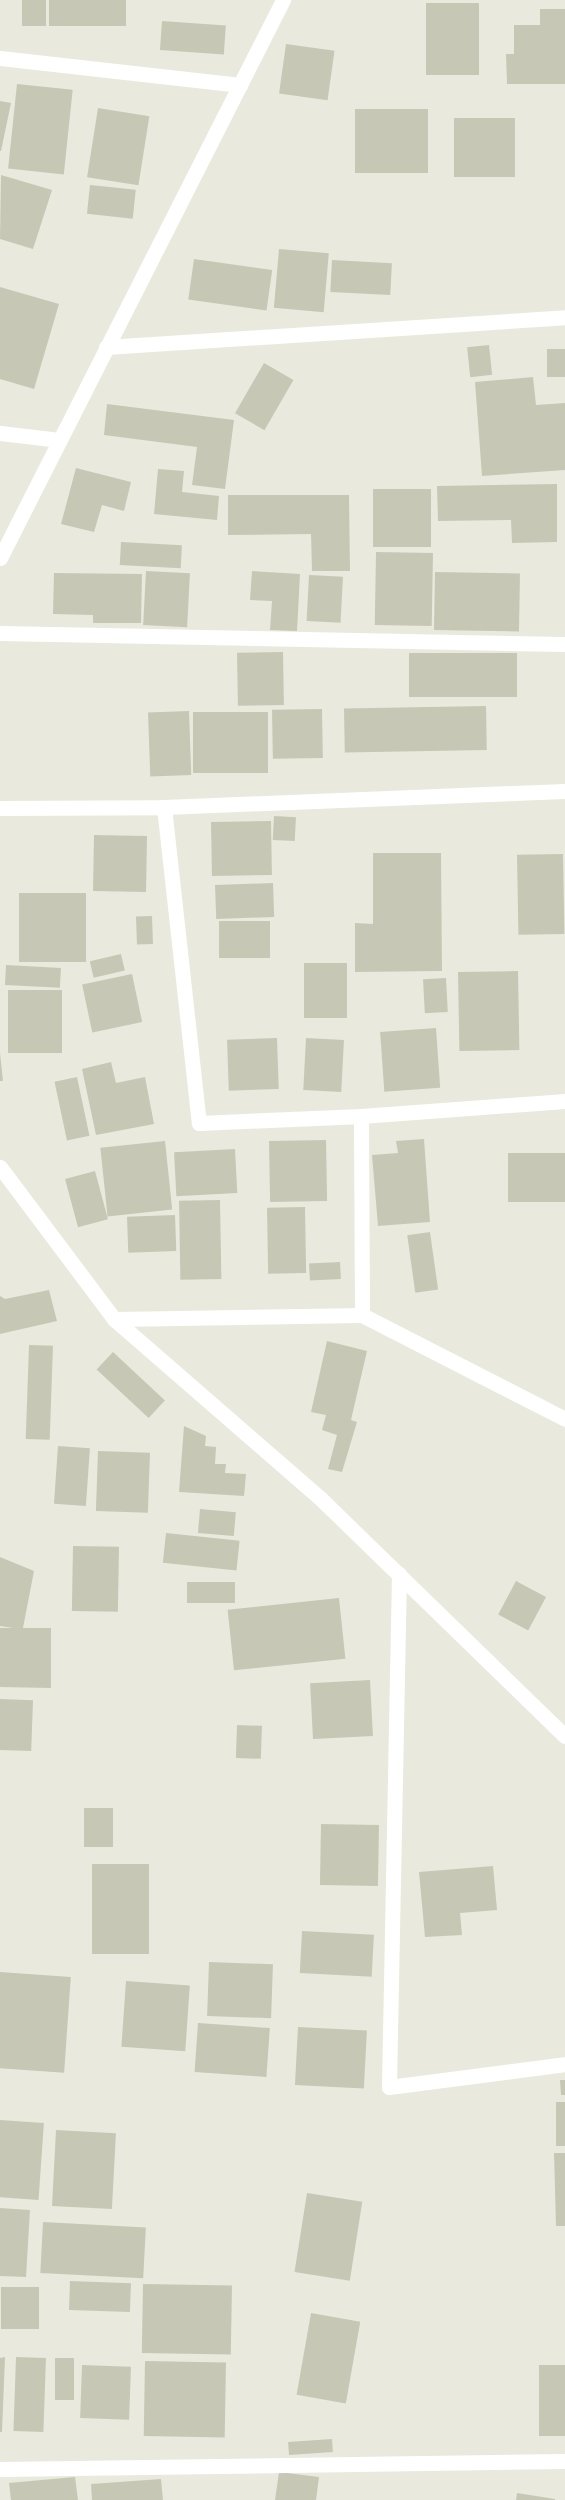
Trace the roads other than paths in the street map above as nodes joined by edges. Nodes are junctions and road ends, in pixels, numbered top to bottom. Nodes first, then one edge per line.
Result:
1 (283, 0) edge
2 (0, 58) edge
3 (240, 85) junction
4 (565, 317) edge
5 (106, 347) junction
6 (0, 433) edge
7 (60, 440) junction
8 (0, 558) edge
9 (0, 633) edge
10 (565, 644) edge
11 (565, 791) edge
12 (164, 807) junction
13 (0, 808) edge
14 (565, 1101) edge
15 (361, 1116) junction
16 (0, 1167) edge
17 (362, 1315) junction
18 (114, 1319) junction
19 (565, 1419) edge
20 (398, 1574) junction
21 (565, 1736) edge
22 (565, 2064) edge
23 (565, 2461) edge
24 (0, 2468) edge

1 - 3 street
2 - 3 street
3 - 5 street
4 - 5 street
5 - 7 street
6 - 7 street
7 - 8 street
9 - 10 street
11 - 12 street
12 - 13 street
12 - 15 street
14 - 15 street
15 - 17 street
16 - 18 street
17 - 18 street
17 - 19 street
18 - 20 street
20 - 21 street
20 - 22 street
23 - 24 street

